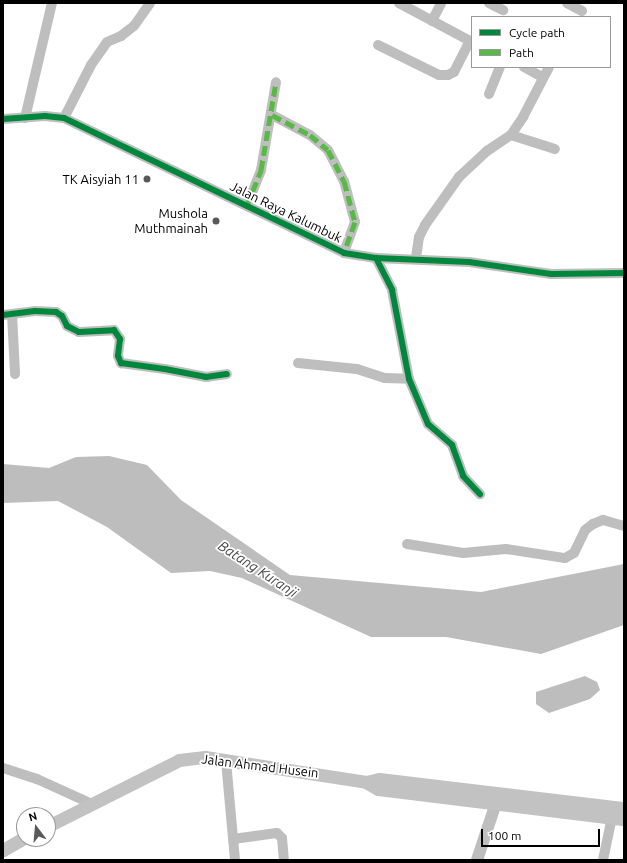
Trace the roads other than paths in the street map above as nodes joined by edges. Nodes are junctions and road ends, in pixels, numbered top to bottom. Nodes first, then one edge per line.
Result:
1 (52, 3) edge
2 (150, 3) edge
3 (399, 3) edge
4 (441, 3) edge
5 (489, 3) edge
6 (567, 3) edge
7 (503, 10) dead end
8 (582, 10) edge
9 (432, 21) junction
10 (471, 42) edge
11 (378, 45) dead end
12 (500, 68) edge
13 (526, 68) edge
14 (548, 68) edge
15 (542, 77) junction
16 (276, 82) dead end
17 (489, 94) dead end
18 (272, 115) junction
19 (25, 118) junction
20 (64, 118) junction
21 (3, 119) edge
22 (511, 135) junction
23 (555, 149) dead end
24 (246, 205) junction
25 (344, 253) junction
26 (376, 258) junction
27 (416, 258) junction
28 (624, 273) edge
29 (8, 314) edge
30 (298, 363) dead end
31 (15, 374) dead end
32 (227, 374) dead end
33 (409, 379) junction
34 (480, 494) dead end
35 (624, 526) edge
36 (407, 544) dead end
37 (226, 761) junction
38 (3, 768) edge
39 (366, 782) junction
40 (90, 803) junction
41 (496, 803) junction
42 (624, 808) edge
43 (611, 815) edge
44 (56, 822) edge
45 (233, 839) junction
46 (16, 843) edge
47 (3, 850) edge
48 (234, 860) edge
49 (284, 860) edge
50 (477, 860) edge
51 (603, 860) edge

1 - 19 street
2 - 20 street
3 - 9 street
4 - 9 street
5 - 7 street
6 - 8 street
9 - 10 street
10 - 11 street
12 - 17 street
13 - 15 street
14 - 15 street
15 - 22 street
16 - 18 street
18 - 24 street
18 - 25 street
19 - 20 street, Jalan Raya Kalumbuk
19 - 21 street, Jalan Raya Kalumbuk
20 - 24 street, Jalan Raya Kalumbuk
22 - 23 street
22 - 27 street
24 - 25 street, Jalan Raya Kalumbuk
25 - 26 street, Jalan Raya Kalumbuk
26 - 27 street, Jalan Raya Kalumbuk
26 - 33 street
27 - 28 street, Jalan Raya Kalumbuk
29 - 31 street
29 - 32 street
30 - 33 street
33 - 34 street
35 - 36 street
37 - 39 main road, Jalan Ahmad Husein
37 - 40 main road, Jalan Ahmad Husein
37 - 45 street
38 - 40 street
39 - 41 main road, Jalan Ahmad Husein
39 - 43 main road, Jalan Ahmad Husein
40 - 44 main road, Jalan Ahmad Husein
41 - 43 main road, Jalan Ahmad Husein
41 - 50 street
42 - 43 main road, Jalan Ahmad Husein
43 - 51 street
45 - 48 street
45 - 49 street
46 - 47 main road

